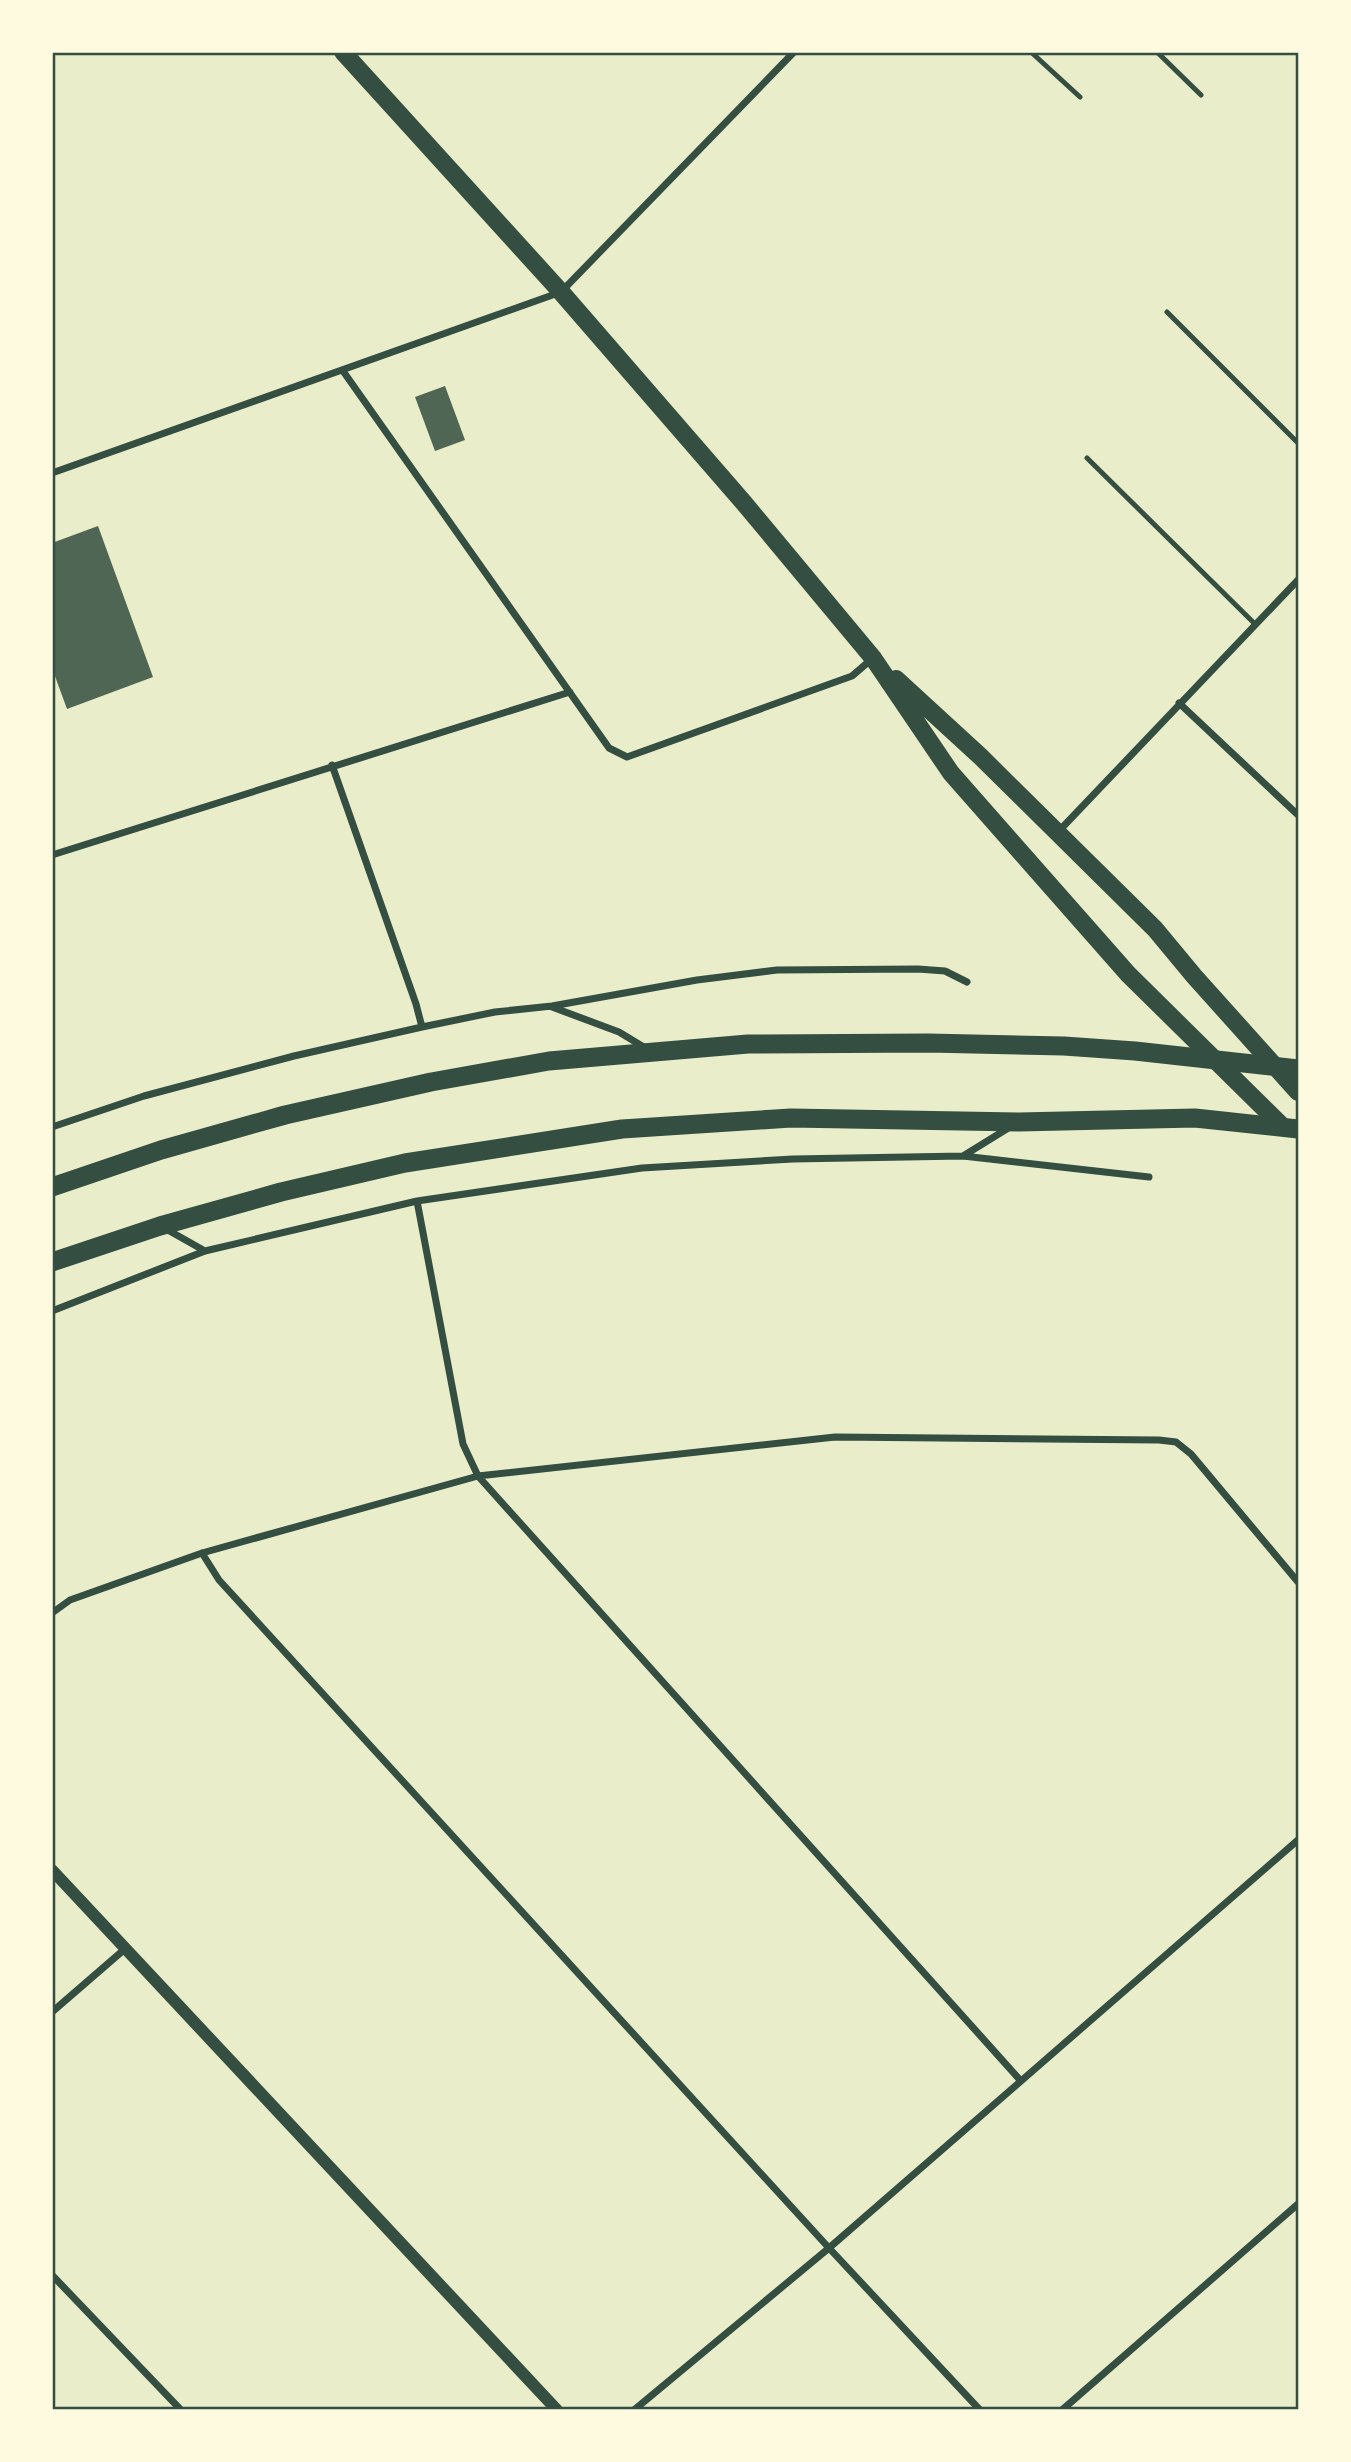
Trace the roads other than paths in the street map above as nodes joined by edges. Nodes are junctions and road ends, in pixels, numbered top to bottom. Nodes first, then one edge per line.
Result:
1 (343, 52) edge
2 (794, 52) edge
3 (1031, 52) edge
4 (1157, 52) edge
5 (1201, 94) dead end
6 (1080, 97) dead end
7 (561, 292) junction
8 (1167, 312) dead end
9 (343, 371) junction
10 (1298, 443) edge
11 (1087, 458) dead end
12 (52, 473) edge
13 (1297, 586) edge
14 (1256, 625) junction
15 (873, 658) junction
16 (570, 692) junction
17 (1180, 703) junction
18 (332, 765) junction
19 (1298, 815) edge
20 (1058, 833) junction
21 (52, 855) edge
22 (967, 982) dead end
23 (552, 1006) junction
24 (422, 1027) junction
25 (651, 1051) junction
26 (1212, 1059) junction
27 (1274, 1066) junction
28 (1298, 1069) edge
29 (1298, 1093) edge
30 (1019, 1122) junction
31 (52, 1127) edge
32 (1291, 1128) edge
33 (963, 1156) junction
34 (1149, 1177) dead end
35 (52, 1187) edge
36 (417, 1201) junction
37 (160, 1226) junction
38 (205, 1251) junction
39 (52, 1262) edge
40 (52, 1311) edge
41 (478, 1476) junction
42 (202, 1553) junction
43 (1298, 1582) edge
44 (52, 1613) edge
45 (1298, 1840) edge
46 (52, 1870) edge
47 (127, 1947) junction
48 (52, 2012) edge
49 (1021, 2081) junction
50 (1298, 2204) edge
51 (829, 2248) junction
52 (52, 2275) edge
53 (181, 2410) edge
54 (557, 2410) edge
55 (634, 2410) edge
56 (980, 2410) edge
57 (1062, 2410) edge

1 - 7 main road
2 - 7 street
3 - 6 lane
4 - 5 lane
7 - 9 street
7 - 15 main road
8 - 10 lane
9 - 12 street
9 - 16 street
11 - 14 lane
13 - 14 street
14 - 17 street
15 - 16 street
15 - 20 main road
15 - 26 main road
16 - 18 street
17 - 19 street
17 - 20 street
18 - 21 street
18 - 24 street
20 - 27 main road
22 - 23 street
23 - 24 street
23 - 25 street
24 - 31 street
25 - 26 highway
25 - 35 highway
26 - 27 highway
26 - 32 main road
27 - 28 highway
27 - 29 main road
30 - 32 highway
30 - 33 street
30 - 37 highway
33 - 34 street
33 - 36 street
36 - 38 street
36 - 41 street
37 - 38 street
37 - 39 highway
38 - 40 street
41 - 42 street
41 - 43 street
41 - 49 street
42 - 44 street
42 - 51 street
45 - 49 street
46 - 47 street
47 - 48 street
47 - 54 street
49 - 51 street
50 - 57 street
51 - 55 street
51 - 56 street
52 - 53 street

